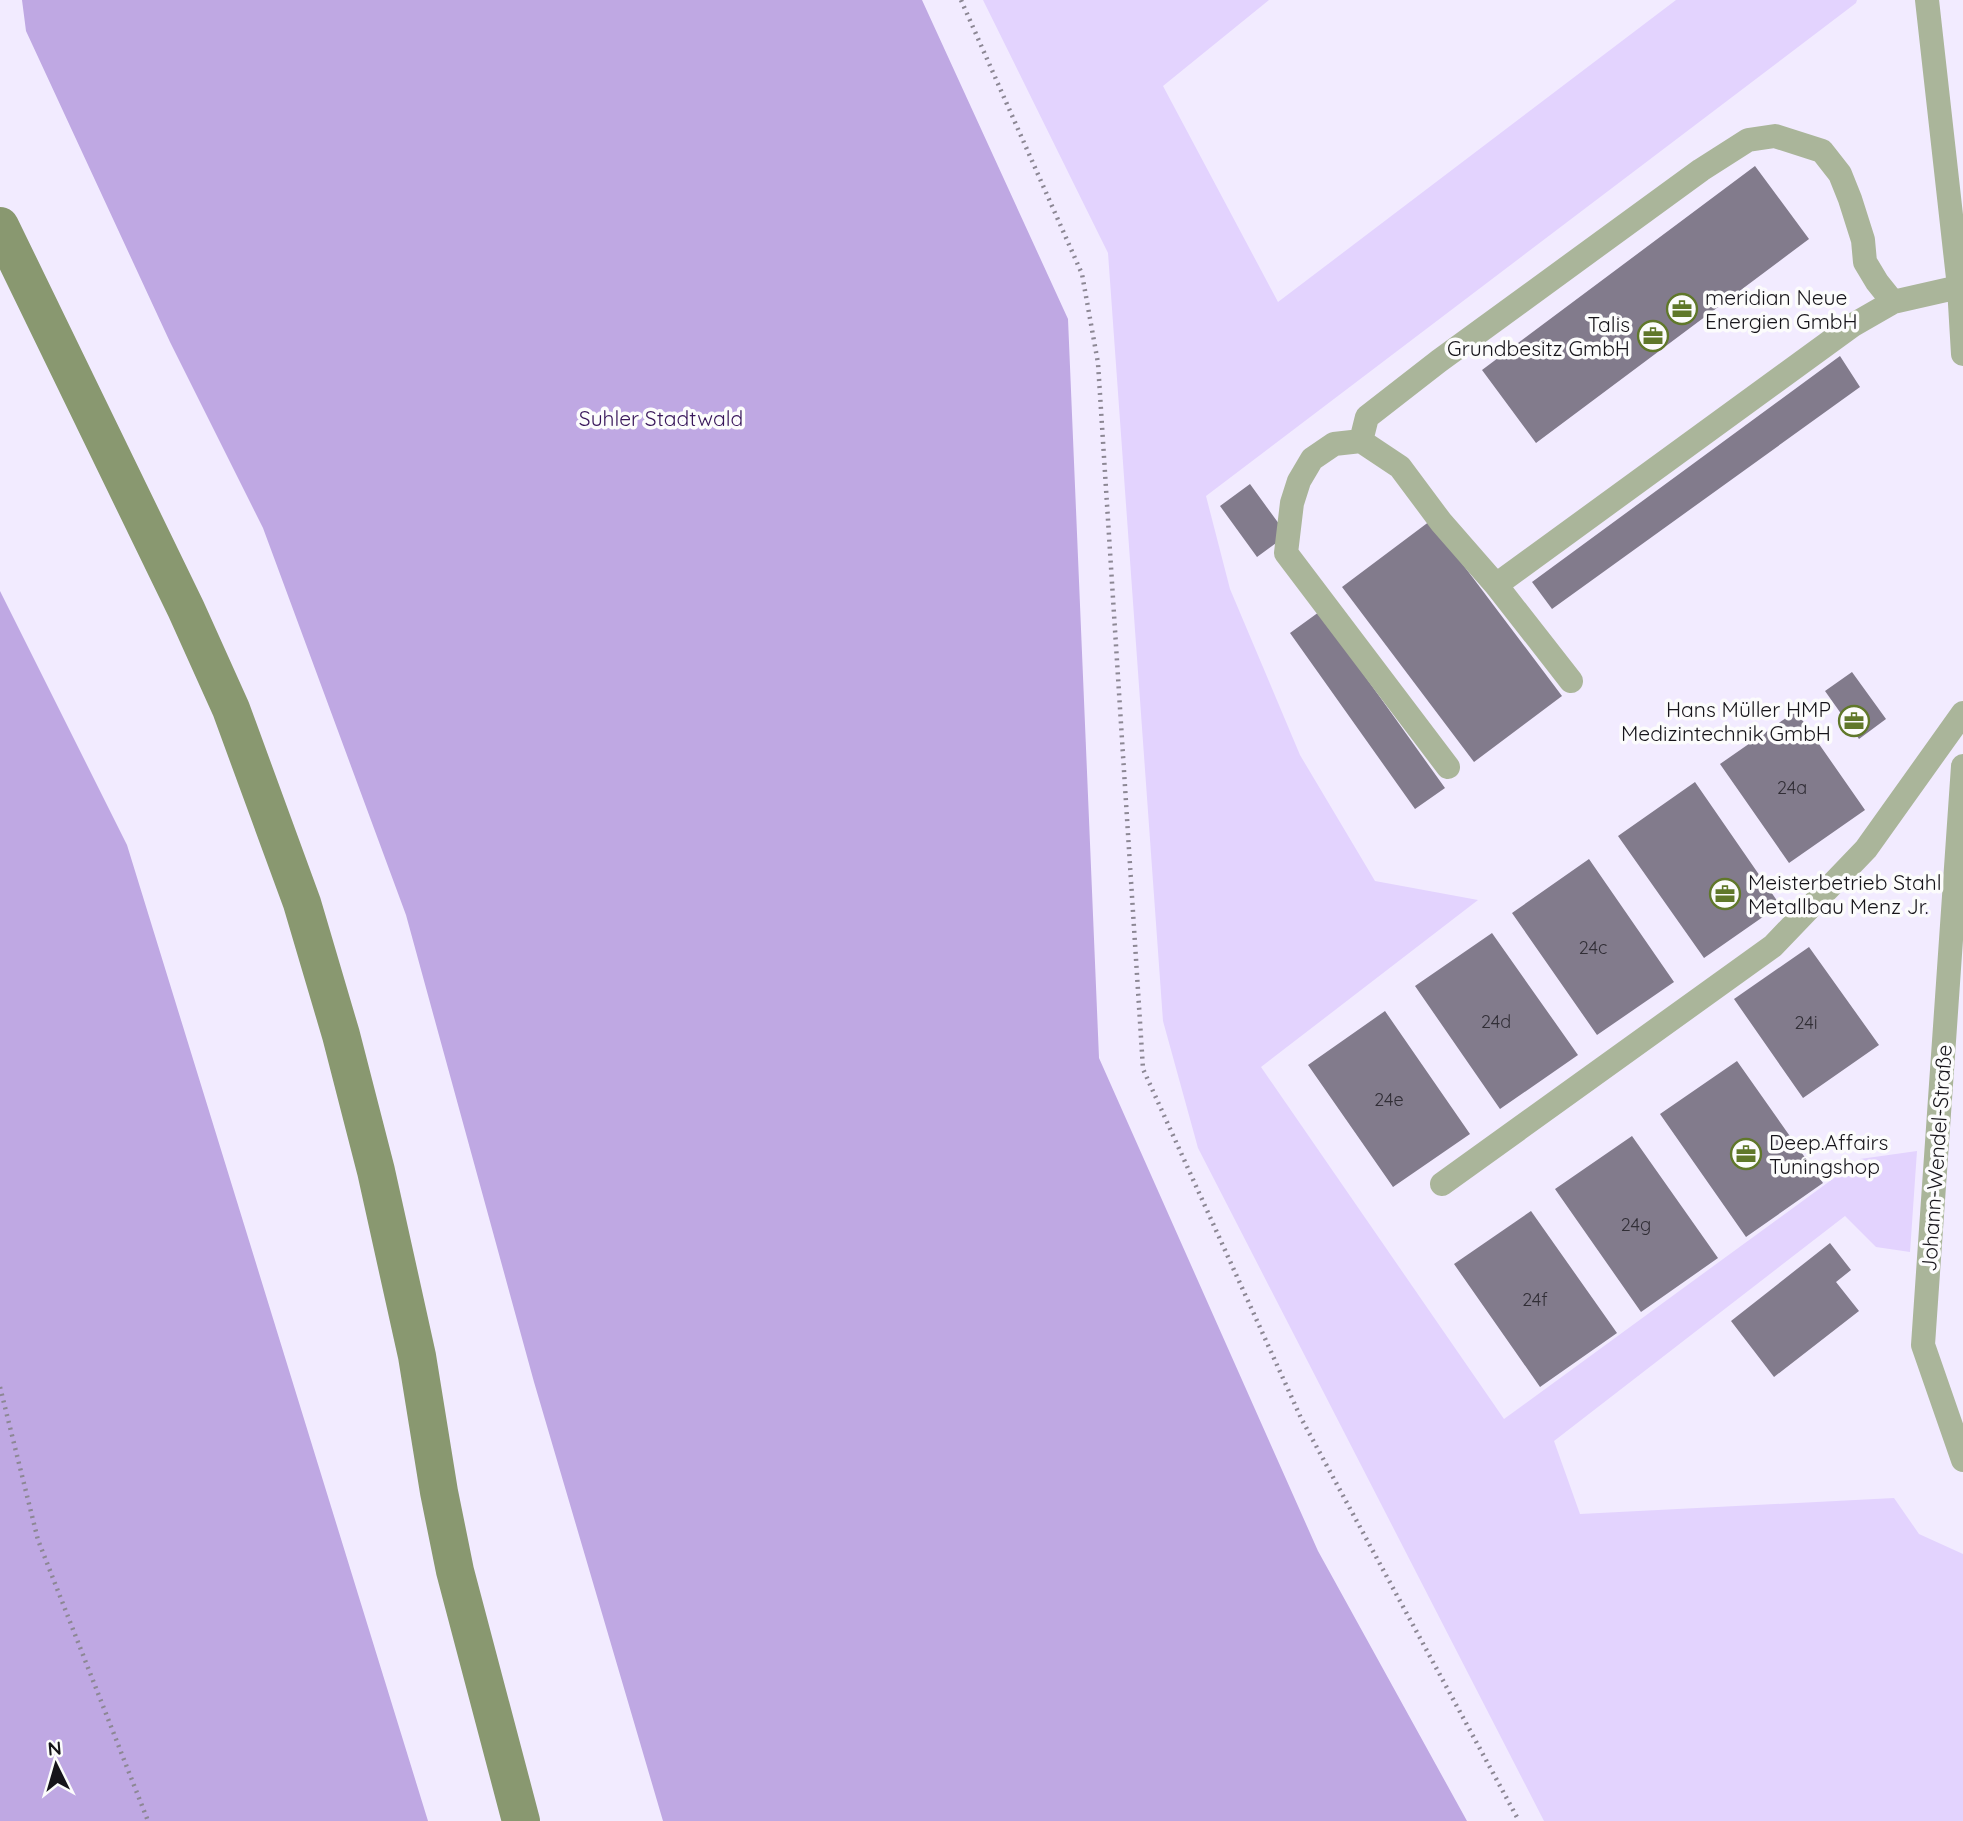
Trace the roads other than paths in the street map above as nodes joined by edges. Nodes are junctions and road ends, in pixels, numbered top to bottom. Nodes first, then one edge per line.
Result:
1 (1927, 0) edge
2 (0, 226) edge
3 (1959, 287) junction
4 (1893, 302) junction
5 (1963, 354) edge
6 (1361, 441) junction
7 (1496, 585) junction
8 (1571, 681) dead end
9 (1963, 713) edge
10 (1447, 766) dead end
11 (1963, 766) edge
12 (1442, 1184) dead end
13 (1963, 1460) edge
14 (521, 1821) edge

1 - 3 lane
2 - 14 main road
3 - 4 lane
3 - 5 lane
4 - 6 lane
4 - 7 lane
6 - 7 lane
6 - 10 lane
7 - 8 lane
9 - 12 lane
11 - 13 lane, Johann-Wendel-Straße

